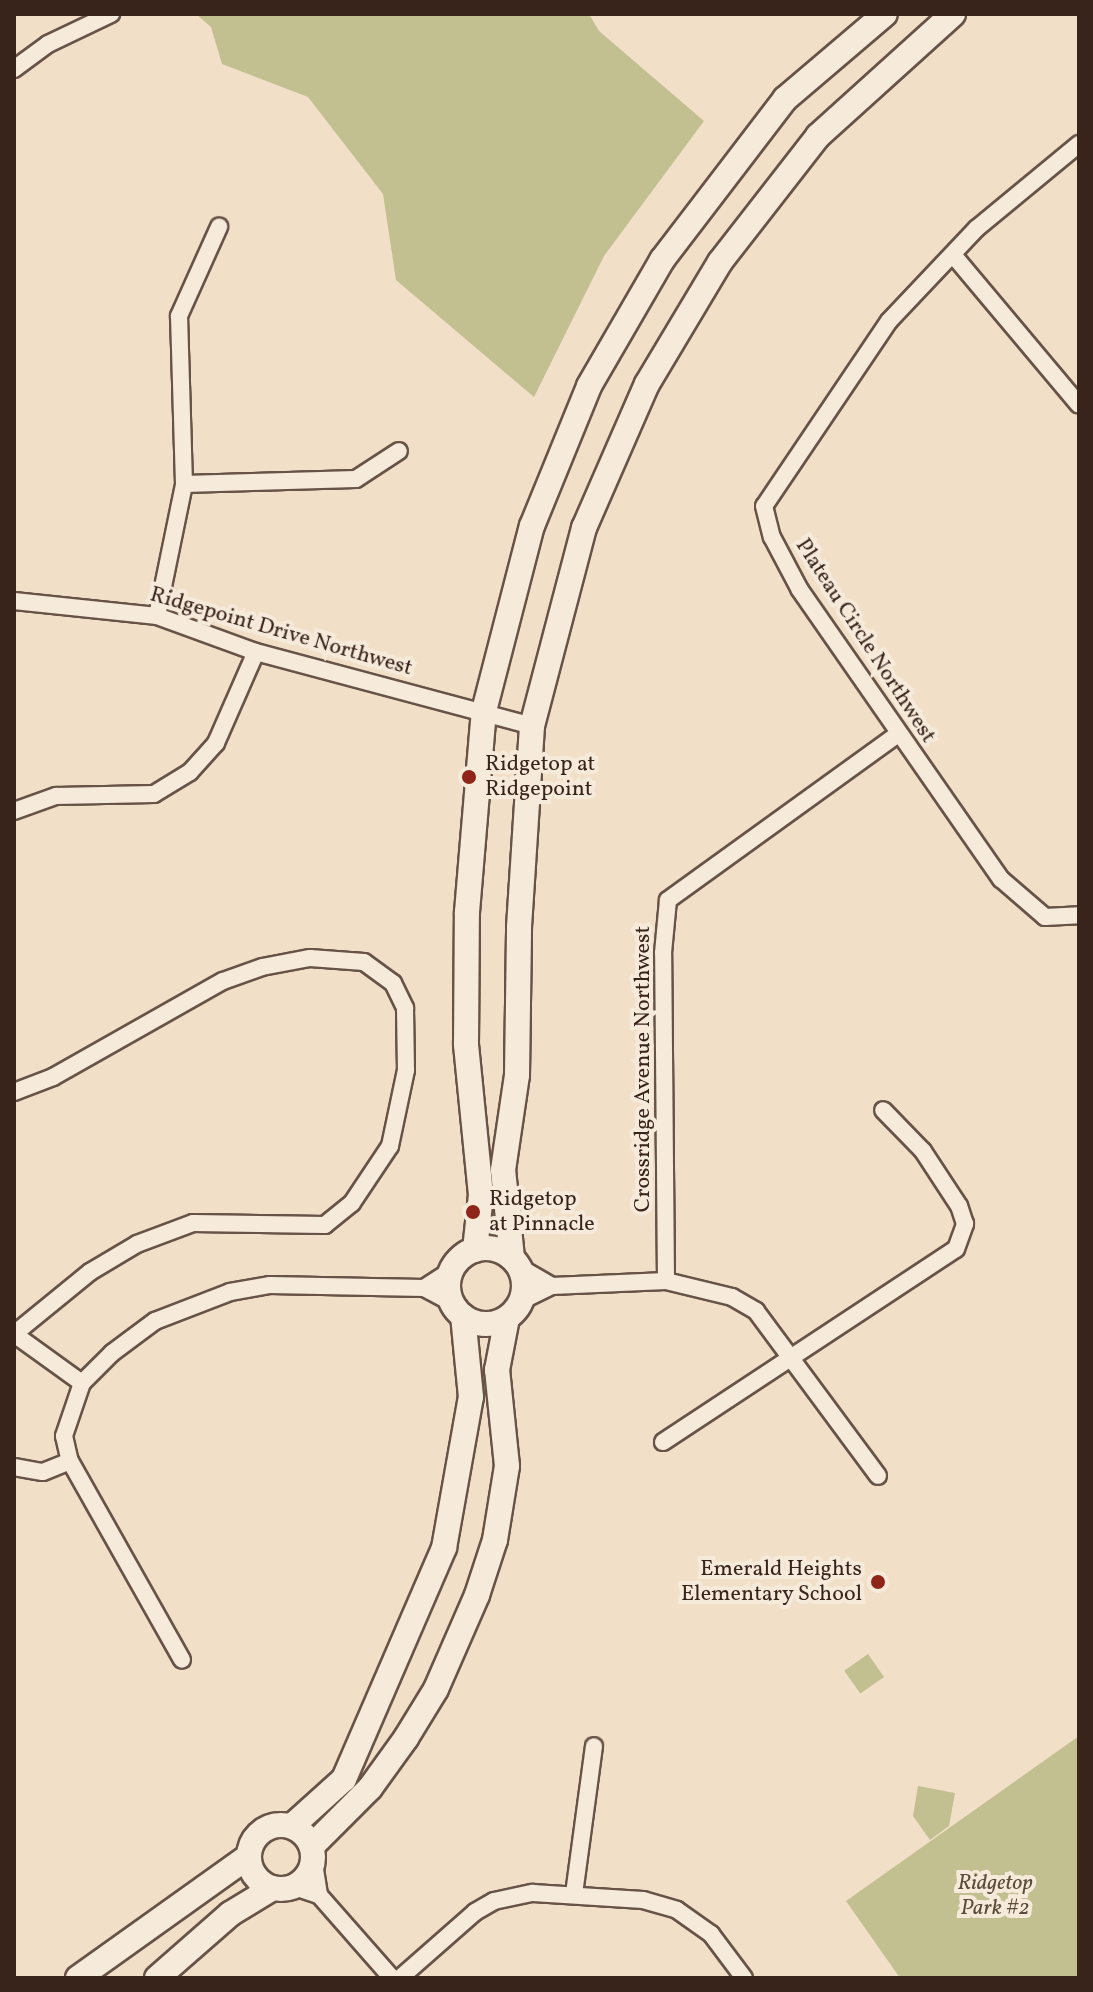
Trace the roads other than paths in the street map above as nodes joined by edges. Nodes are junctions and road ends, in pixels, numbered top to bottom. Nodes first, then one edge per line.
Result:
1 (111, 14) edge
2 (885, 14) edge
3 (953, 14) edge
4 (14, 69) edge
5 (1079, 144) edge
6 (219, 227) dead end
7 (954, 256) junction
8 (1079, 405) edge
9 (399, 451) dead end
10 (184, 484) junction
11 (14, 601) edge
12 (157, 616) junction
13 (256, 652) junction
14 (484, 711) junction
15 (532, 726) junction
16 (897, 735) junction
17 (14, 811) edge
18 (1079, 915) edge
19 (14, 1092) edge
20 (883, 1110) dead end
21 (475, 1250) junction
22 (515, 1263) junction
23 (453, 1269) junction
24 (666, 1281) junction
25 (552, 1286) junction
26 (424, 1288) junction
27 (457, 1309) junction
28 (514, 1310) junction
29 (14, 1334) edge
30 (794, 1360) junction
31 (82, 1383) junction
32 (663, 1442) dead end
33 (70, 1461) junction
34 (14, 1467) edge
35 (878, 1476) dead end
36 (182, 1660) dead end
37 (594, 1746) dead end
38 (292, 1826) junction
39 (313, 1854) junction
40 (249, 1856) junction
41 (284, 1887) junction
42 (574, 1894) junction
43 (319, 1895) junction
44 (78, 1978) edge
45 (157, 1978) edge
46 (392, 1978) edge
47 (400, 1978) edge
48 (744, 1978) edge

1 - 4 street
2 - 14 main road
3 - 15 main road
5 - 7 street, Plateau Circle Northwest
6 - 10 street
7 - 8 street
7 - 16 street, Plateau Circle Northwest
9 - 10 street
10 - 12 street
11 - 12 street, Ridgepoint Drive Northwest
12 - 13 street, Ridgepoint Drive Northwest
13 - 14 street, Ridgepoint Drive Northwest
13 - 17 street
14 - 15 street, Ridgepoint Drive Northwest
14 - 21 main road
15 - 22 main road
16 - 18 street, Plateau Circle Northwest
16 - 24 street, Crossridge Avenue Northwest
19 - 29 street
20 - 30 street
21 - 22 main road
21 - 23 main road
22 - 25 street
22 - 28 main road
23 - 26 street
23 - 27 main road
24 - 25 street
24 - 30 street
25 - 28 street
26 - 27 street
26 - 31 street
27 - 28 main road
27 - 38 main road
28 - 39 main road
29 - 31 street
30 - 32 street
30 - 35 street
31 - 33 street
33 - 34 street
33 - 36 street
37 - 42 street
38 - 39 main road
38 - 40 main road
39 - 41 main road
39 - 43 street
40 - 41 main road
40 - 44 main road
41 - 43 street
41 - 45 main road
42 - 47 street
42 - 48 street
43 - 46 street

